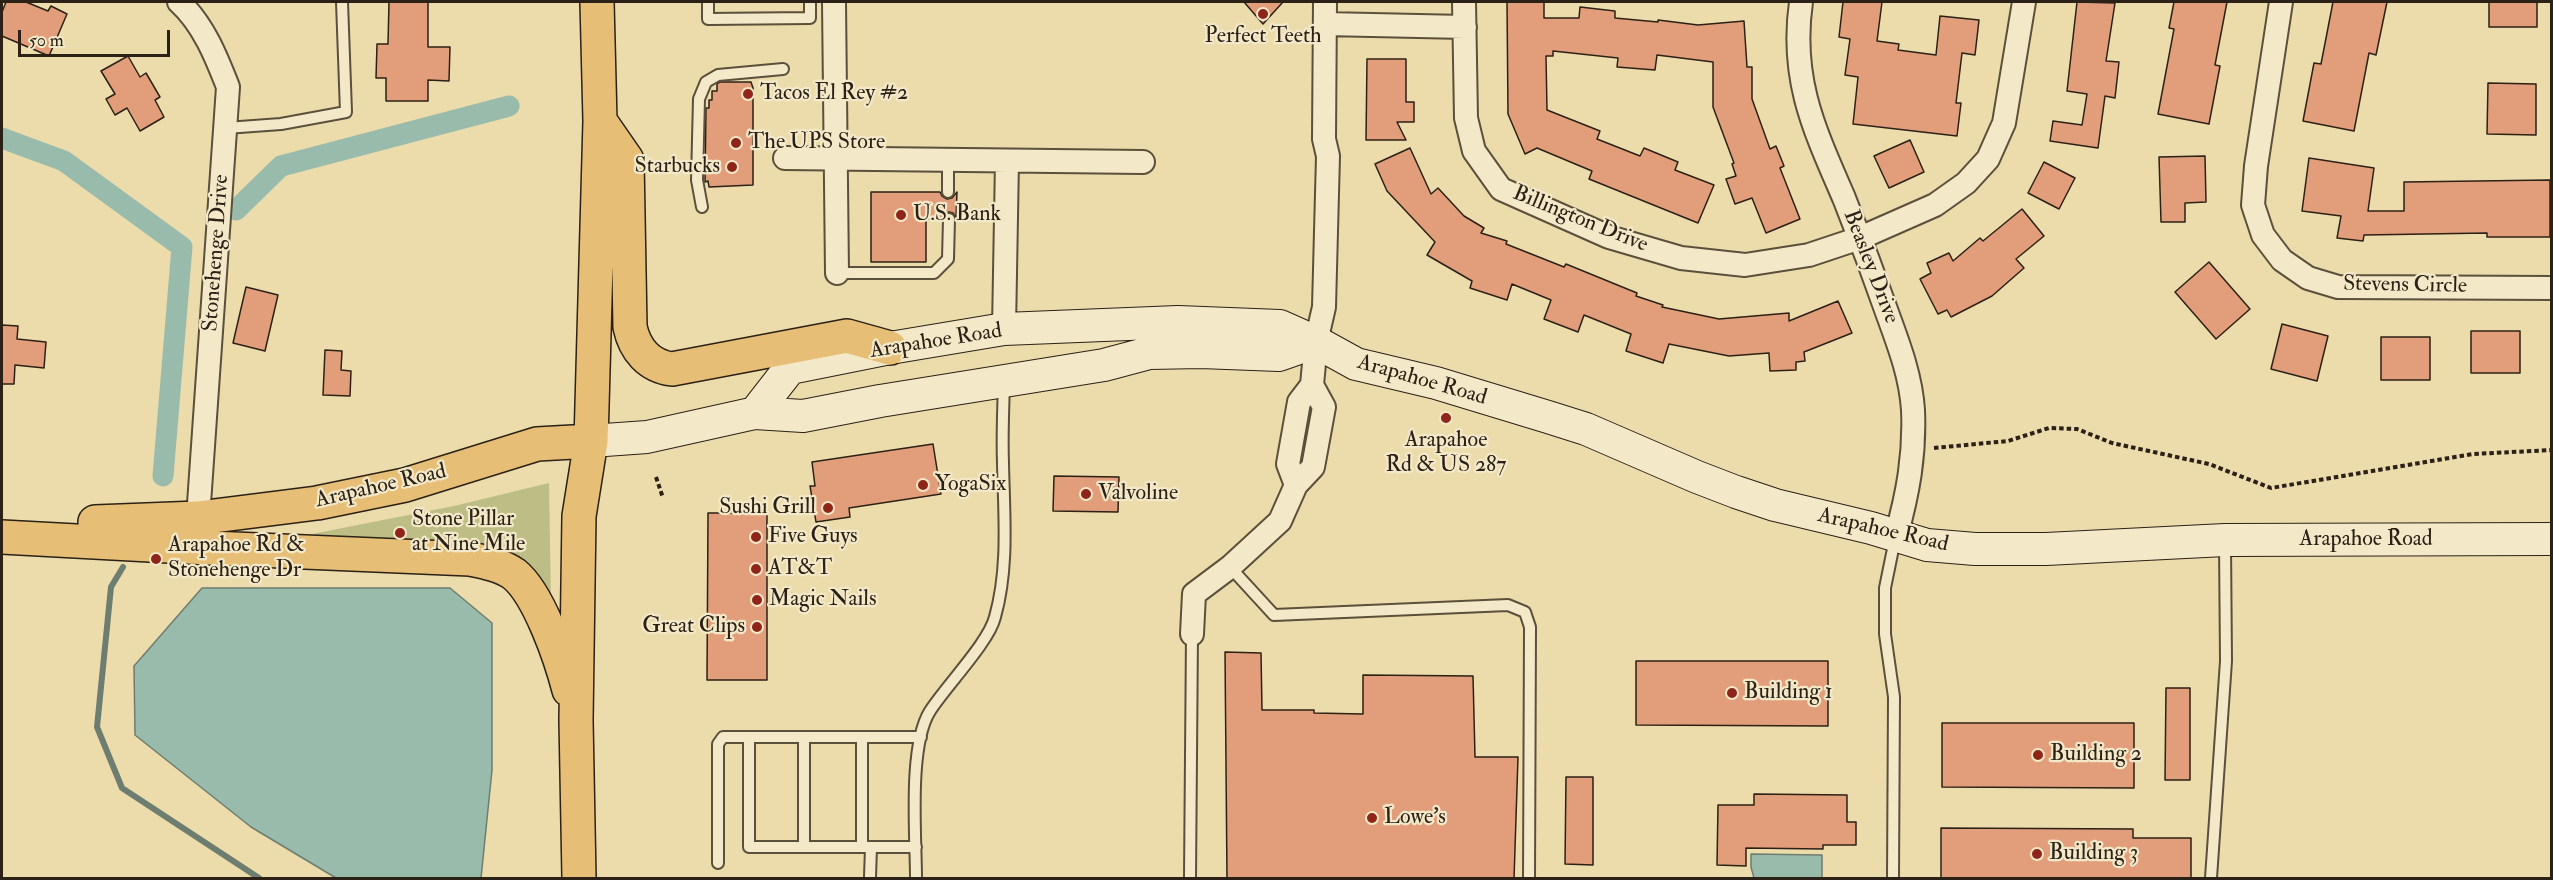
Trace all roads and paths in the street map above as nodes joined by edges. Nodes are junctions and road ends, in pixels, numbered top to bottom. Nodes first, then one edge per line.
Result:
1 (179, 2) edge
2 (342, 2) edge
3 (597, 2) edge
4 (708, 2) edge
5 (810, 2) edge
6 (834, 2) edge
7 (1325, 2) edge
8 (1464, 2) edge
9 (1802, 2) edge
10 (2024, 2) edge
11 (2281, 2) edge
12 (1325, 24) junction
13 (1464, 27) junction
14 (783, 69) dead end
15 (600, 121) junction
16 (226, 128) junction
17 (785, 158) dead end
18 (835, 159) junction
19 (948, 160) junction
20 (1007, 161) junction
21 (1143, 162) dead end
22 (948, 192) dead end
23 (702, 207) dead end
24 (949, 219) dead end
25 (1860, 238) junction
26 (837, 273) joint
27 (2552, 288) edge
28 (1004, 329) junction
29 (1316, 342) junction
30 (890, 348) junction
31 (1004, 382) junction
32 (755, 412) junction
33 (591, 441) junction
34 (1913, 450) junction
35 (2552, 450) edge
36 (656, 477) dead end
37 (663, 498) dead end
38 (198, 518) junction
39 (2, 523) edge
40 (1896, 536) junction
41 (2, 537) edge
42 (2552, 539) edge
43 (2225, 540) junction
44 (1230, 567) junction
45 (1192, 634) joint
46 (576, 720) junction
47 (749, 737) junction
48 (804, 737) junction
49 (862, 737) junction
50 (921, 737) junction
51 (804, 847) junction
52 (866, 847) junction
53 (916, 847) junction
54 (718, 863) dead end
55 (870, 877) dead end
56 (579, 879) edge
57 (916, 879) edge
58 (1190, 879) edge
59 (1529, 879) edge
60 (1893, 879) edge
61 (2211, 879) edge

1 - 16 street, Stonehenge Drive
2 - 16 lane
3 - 15 main road
4 - 5 lane
6 - 18 street
7 - 12 street
8 - 13 street, Billington Drive
9 - 25 street, Beasley Drive
10 - 25 street, Billington Drive
11 - 27 street, Stevens Circle
12 - 13 street
12 - 29 street
13 - 25 street, Billington Drive
14 - 23 lane
15 - 30 main road
15 - 33 main road
16 - 38 street, Stonehenge Drive
17 - 18 street
18 - 19 street
18 - 26 street
19 - 20 street
19 - 22 lane
20 - 21 street
20 - 28 street
24 - 26 lane
25 - 34 street, Beasley Drive
28 - 29 main road, Arapahoe Road
28 - 30 main road, Arapahoe Road
29 - 31 main road, Arapahoe Road
29 - 40 main road, Arapahoe Road
29 - 44 street
30 - 32 main road, Arapahoe Road
31 - 32 main road, Arapahoe Road
31 - 50 lane
32 - 33 main road, Arapahoe Road
33 - 38 main road, Arapahoe Road
33 - 46 main road
34 - 35 path
34 - 40 street, Beasley Drive
36 - 37 path
38 - 39 main road, Arapahoe Road
40 - 43 main road, Arapahoe Road
40 - 60 lane
41 - 46 main road
42 - 43 main road, Arapahoe Road
43 - 61 lane
44 - 45 street
44 - 59 lane
45 - 58 lane
46 - 56 main road
47 - 48 lane
47 - 51 lane
47 - 54 lane
48 - 49 lane
48 - 51 lane
49 - 50 lane
49 - 52 lane
50 - 53 lane
51 - 52 lane
52 - 53 lane
52 - 55 lane
53 - 57 lane

